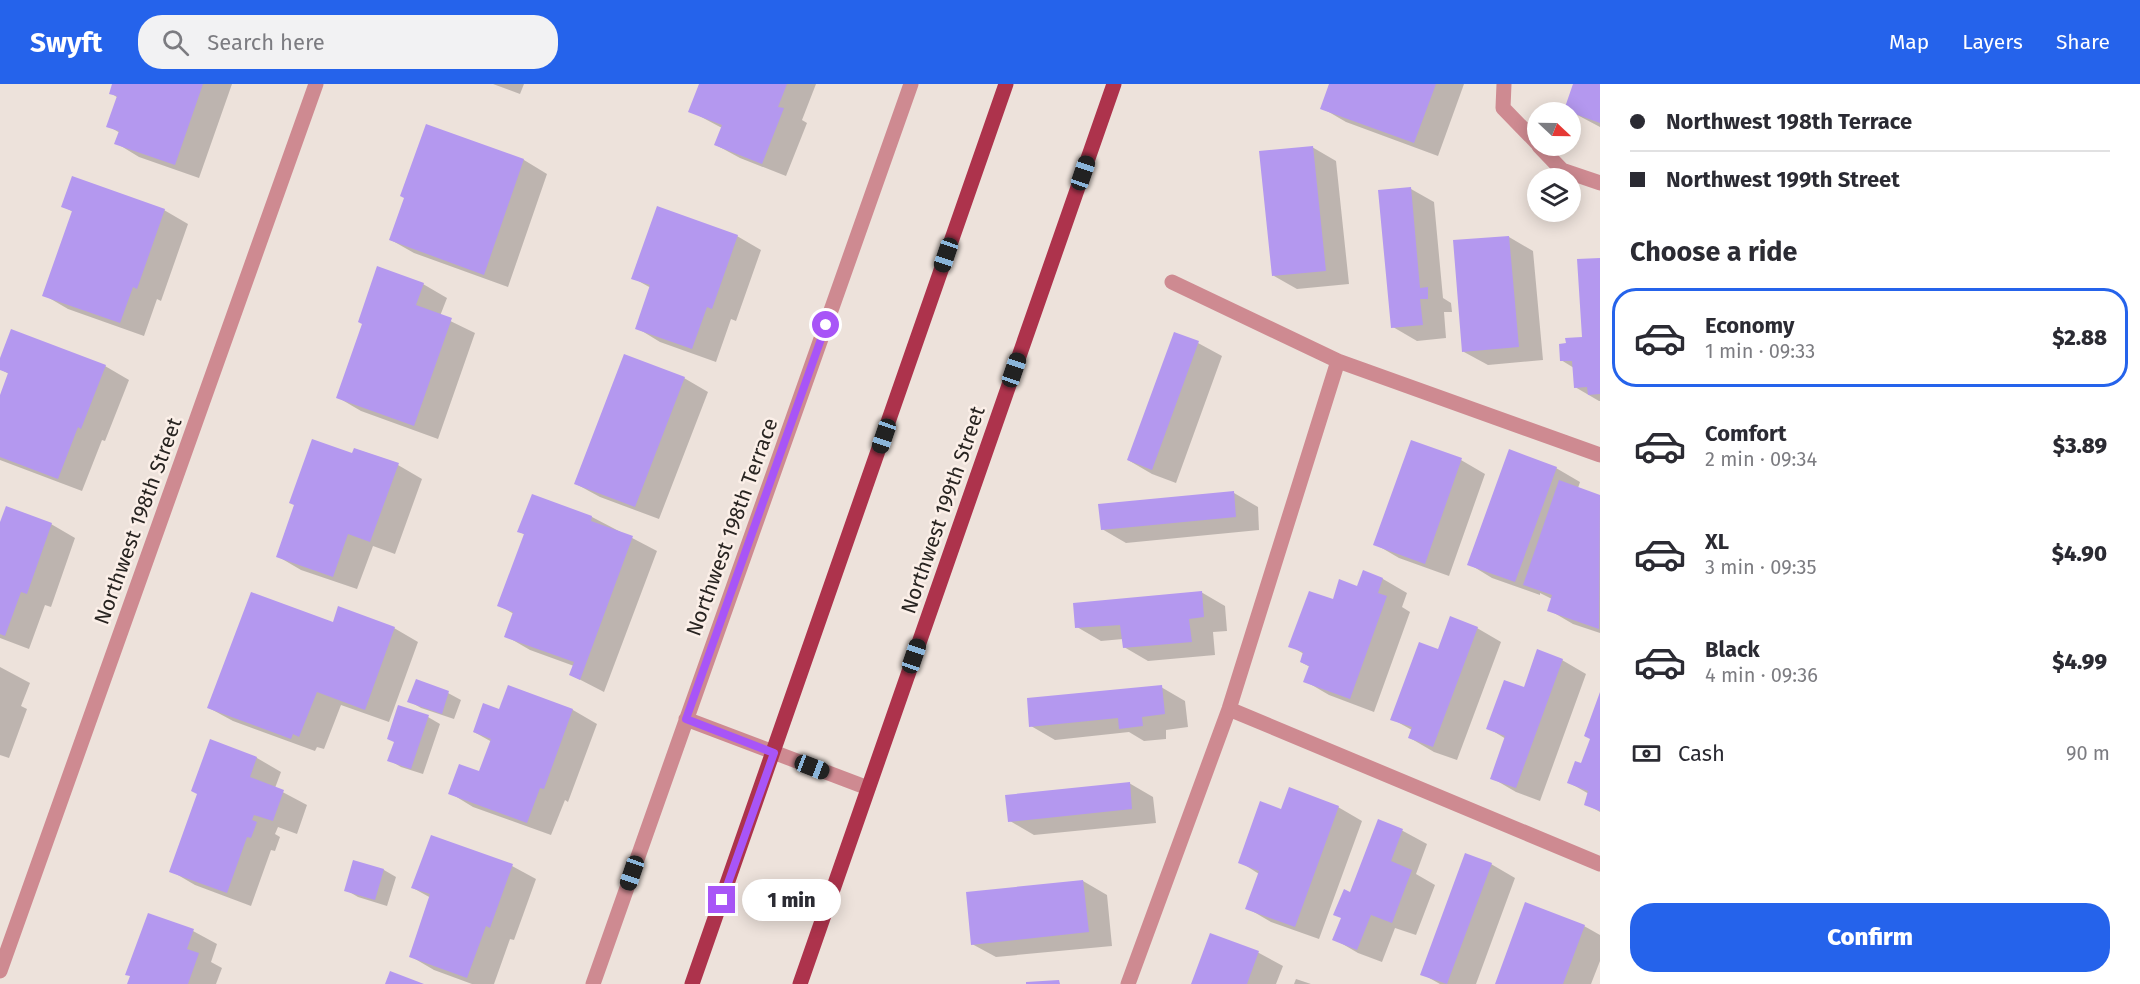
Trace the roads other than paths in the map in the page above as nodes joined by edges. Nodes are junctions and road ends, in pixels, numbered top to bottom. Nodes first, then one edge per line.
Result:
1 (316, 84) edge
2 (911, 84) edge
3 (1006, 84) edge
4 (1114, 84) edge
5 (1504, 84) edge
6 (1527, 133) edge
7 (1549, 156) edge
8 (1600, 183) edge
9 (1172, 282) dead end
10 (1338, 361) junction
11 (1600, 455) edge
12 (1229, 708) junction
13 (686, 719) junction
14 (774, 753) junction
15 (868, 788) junction
16 (1600, 864) edge
17 (0, 971) edge
18 (593, 984) edge
19 (692, 984) edge
20 (800, 984) edge
21 (1128, 984) edge

1 - 17 street, Northwest 198th Street
2 - 13 street, Northwest 198th Terrace
3 - 14 main road
4 - 15 main road, Northwest 199th Street
5 - 6 street
7 - 8 street
9 - 10 street
10 - 11 street
10 - 12 street
12 - 16 street
12 - 21 street
13 - 14 street
13 - 18 street, Northwest 198th Terrace
14 - 15 street
14 - 19 main road
15 - 20 main road, Northwest 199th Street

